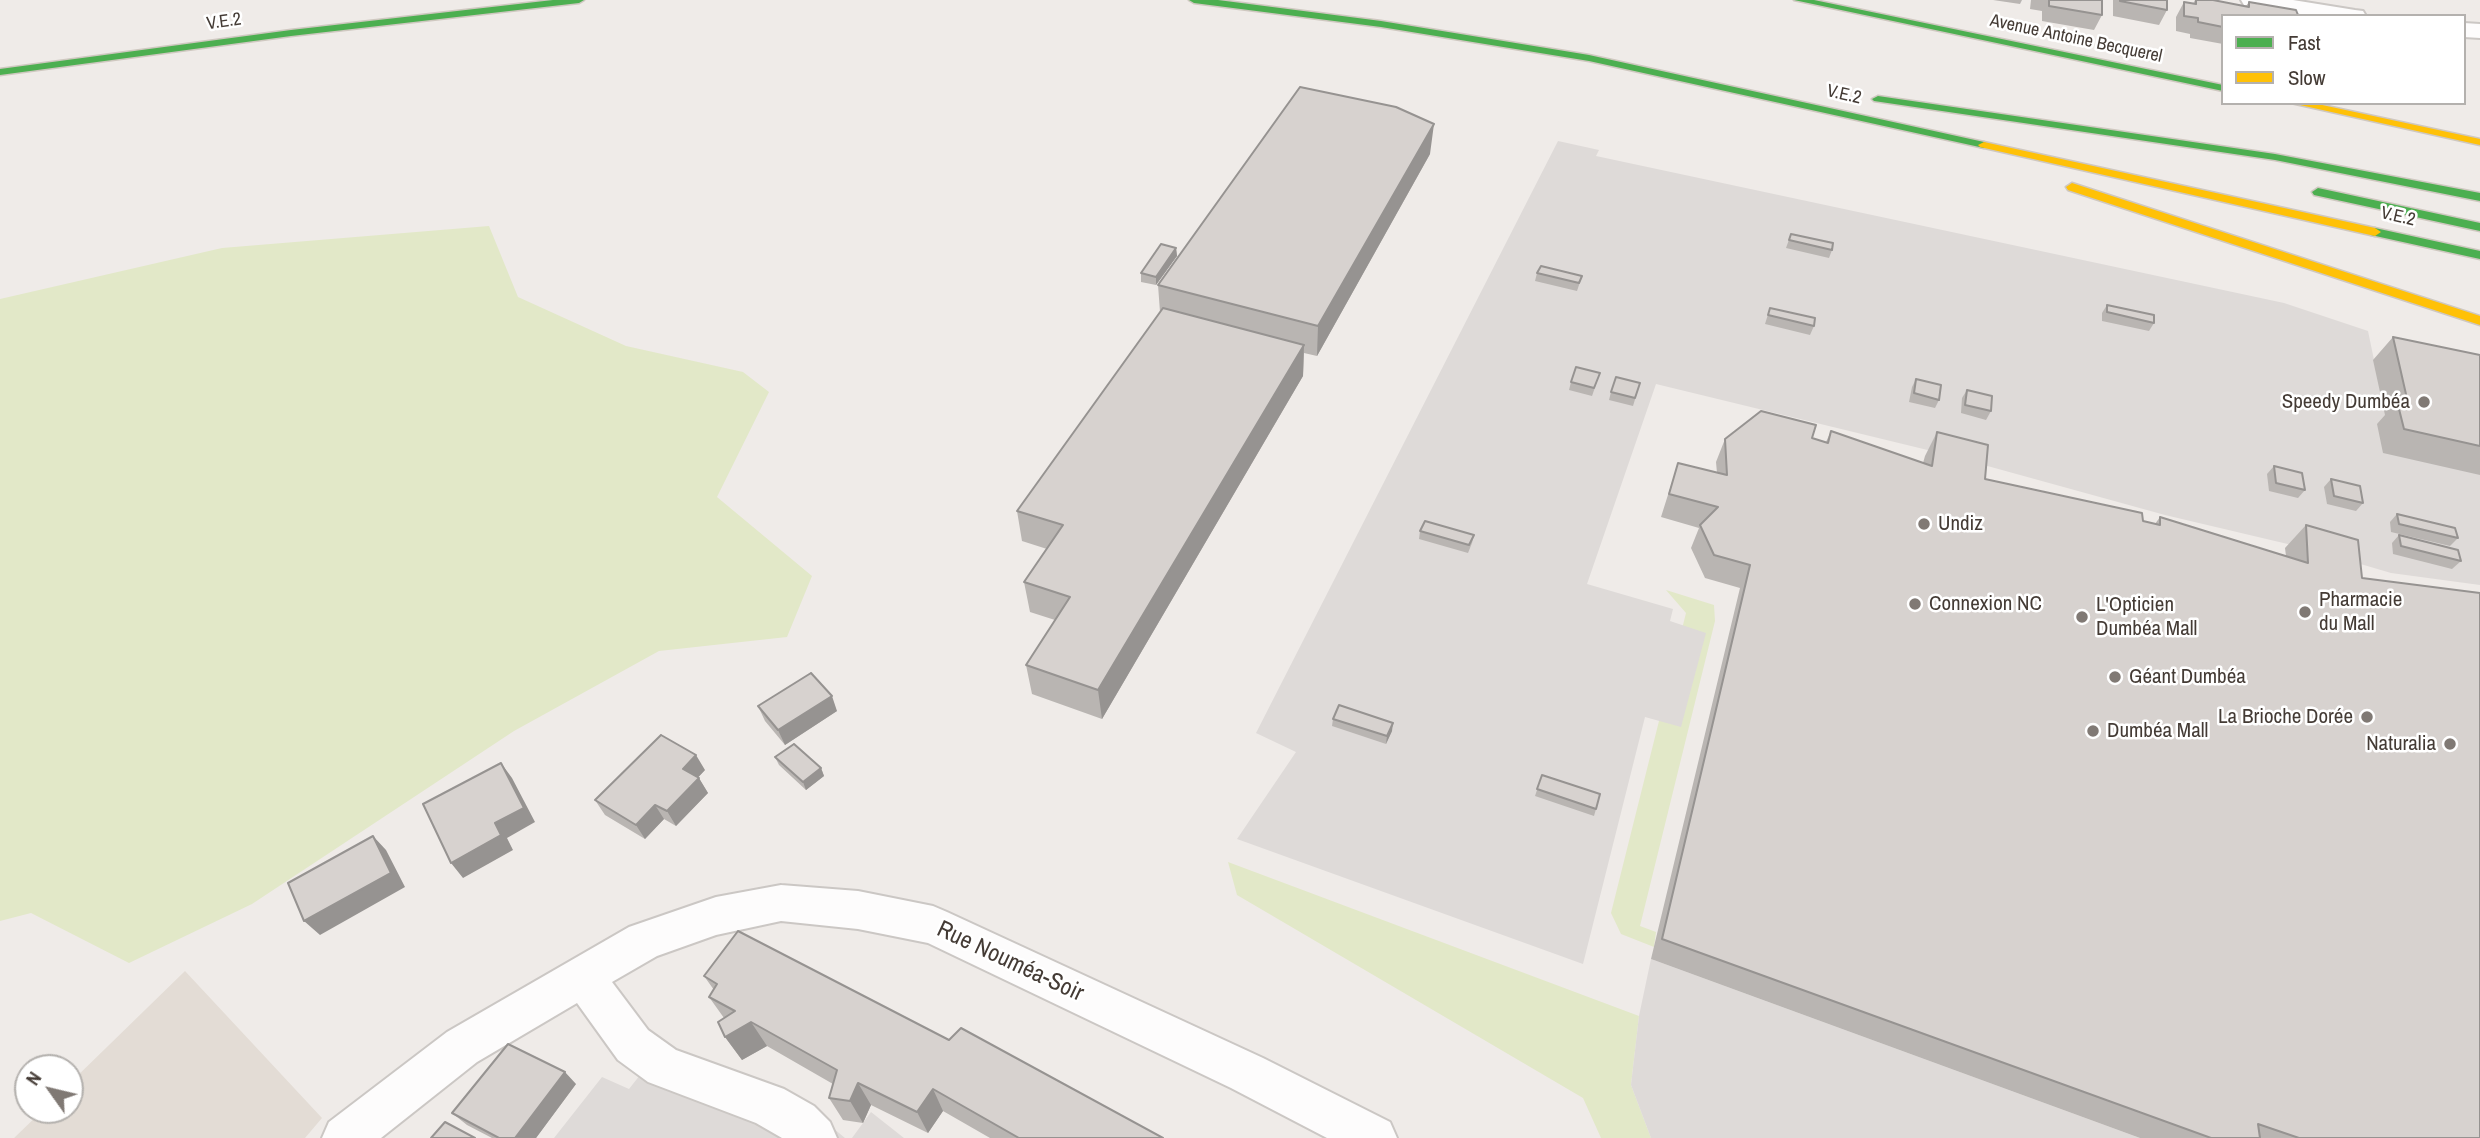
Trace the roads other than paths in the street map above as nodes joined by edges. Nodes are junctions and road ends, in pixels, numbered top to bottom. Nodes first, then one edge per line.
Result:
1 (579, 0) edge
2 (1194, 0) edge
3 (1799, 0) edge
4 (2252, 0) edge
5 (2342, 14) edge
6 (0, 72) edge
7 (2221, 88) edge
8 (2305, 105) edge
9 (1843, 114) junction
10 (2480, 142) edge
11 (2130, 152) dead end
12 (2012, 168) dead end
13 (2051, 181) dead end
14 (2304, 189) dead end
15 (2480, 197) edge
16 (2480, 227) edge
17 (2480, 255) edge
18 (2480, 321) edge
19 (583, 977) junction
20 (345, 1138) edge
21 (814, 1138) edge
22 (1374, 1138) edge

1 - 6 main road, V.E.2
2 - 9 main road, V.E.2
3 - 7 main road, Avenue Antoine Becquerel
4 - 5 street
8 - 10 main road
9 - 12 main road
9 - 17 main road, V.E.2
11 - 15 main road, V.E.2
13 - 18 main road
14 - 16 main road, V.E.2
19 - 20 street, Rue Nouméa-Soir
19 - 21 street
19 - 22 street, Rue Nouméa-Soir

